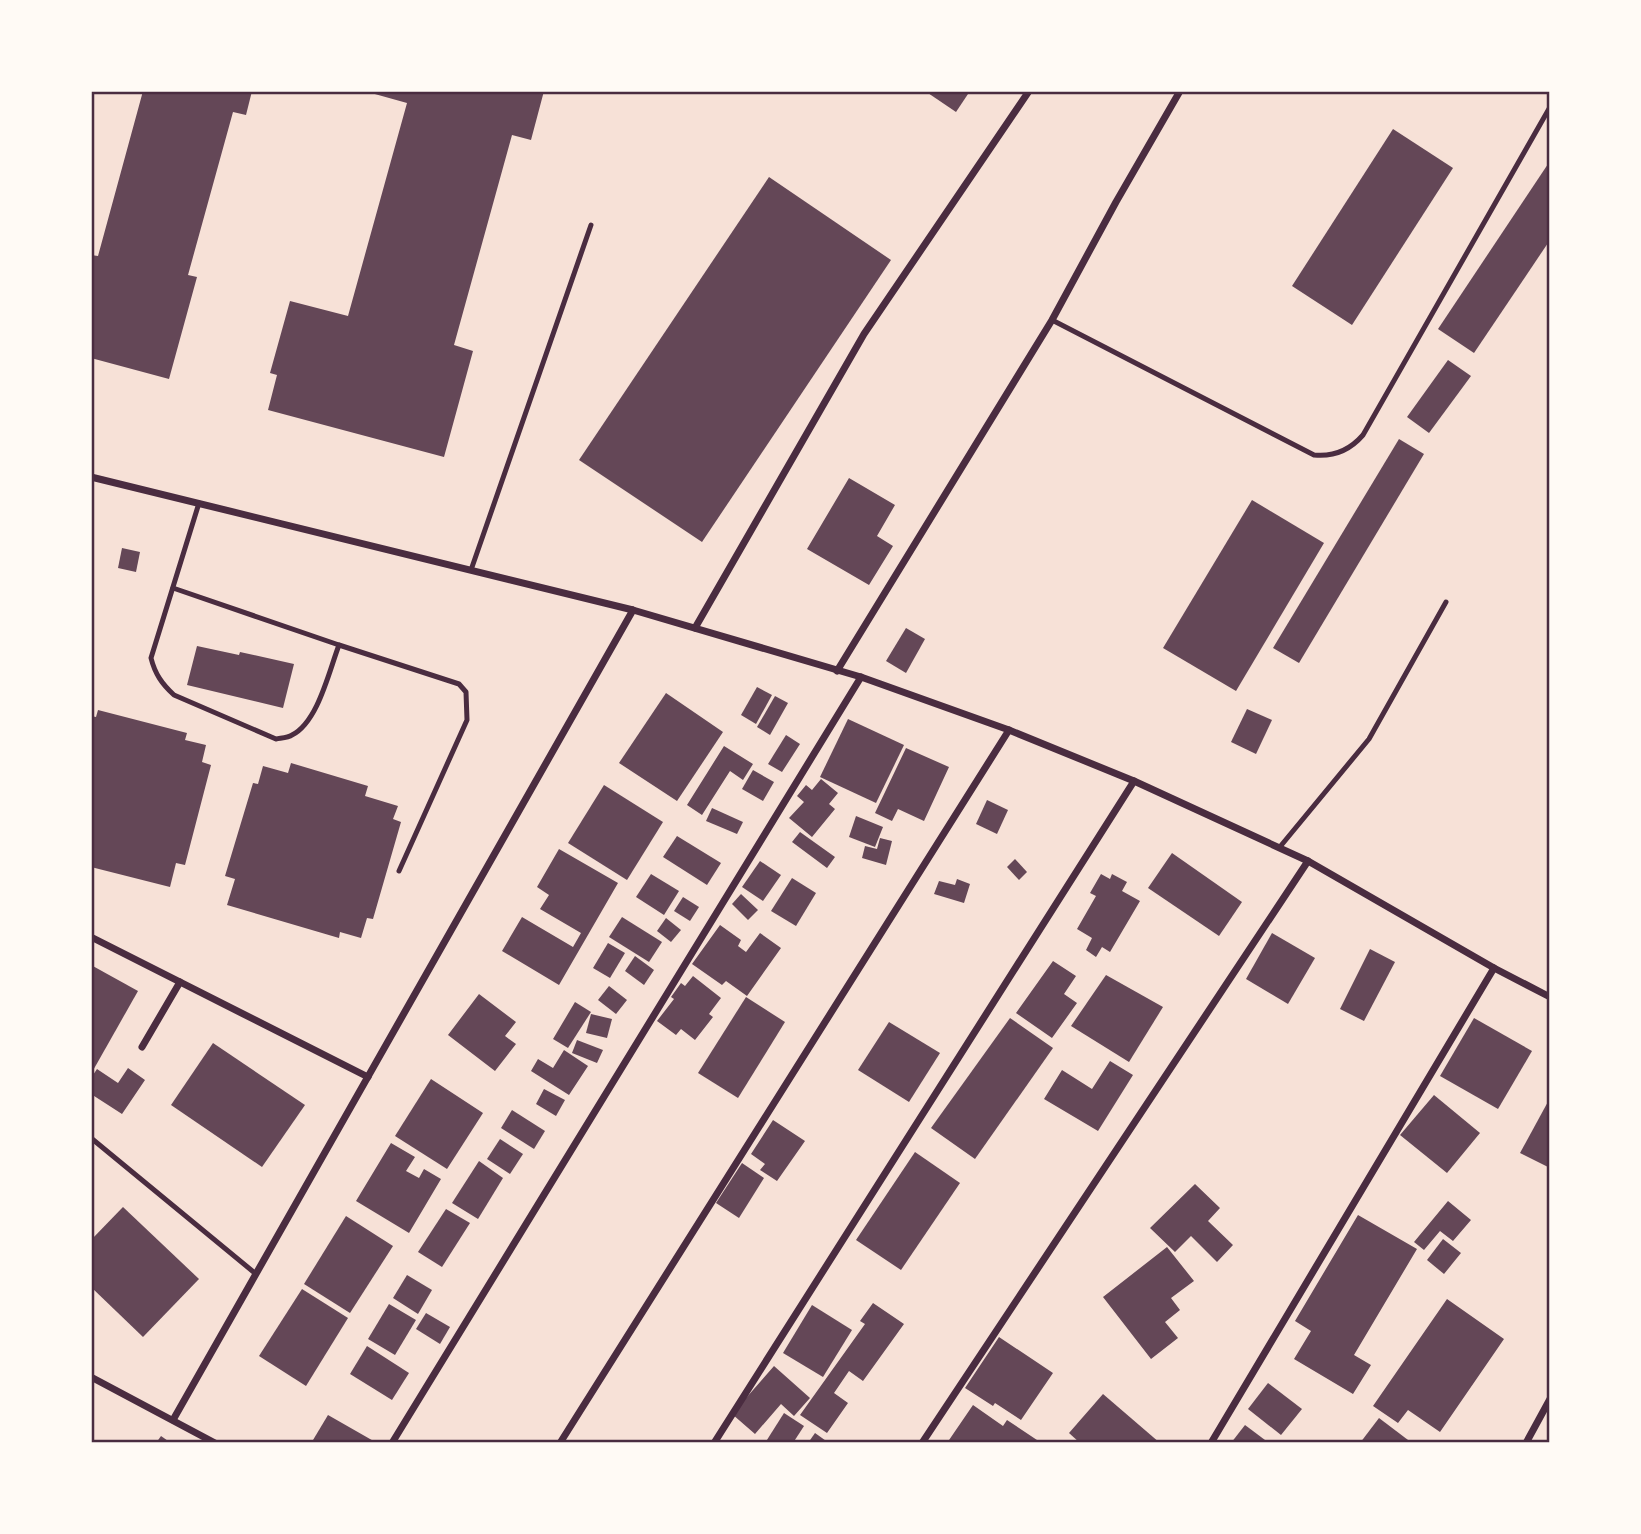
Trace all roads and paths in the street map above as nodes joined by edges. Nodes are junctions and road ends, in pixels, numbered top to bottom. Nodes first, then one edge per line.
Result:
1 (1029, 91) edge
2 (1180, 91) edge
3 (1550, 107) edge
4 (591, 225) dead end
5 (1052, 320) junction
6 (91, 477) edge
7 (199, 503) junction
8 (471, 570) junction
9 (173, 588) junction
10 (1446, 602) dead end
11 (633, 610) junction
12 (695, 628) junction
13 (339, 645) junction
14 (837, 671) junction
15 (861, 677) junction
16 (1009, 730) junction
17 (1135, 781) junction
18 (1279, 848) junction
19 (1308, 861) junction
20 (399, 871) dead end
21 (91, 937) edge
22 (1494, 968) junction
23 (180, 982) junction
24 (1550, 997) edge
25 (142, 1047) dead end
26 (368, 1077) junction
27 (91, 1138) edge
28 (256, 1274) junction
29 (91, 1377) edge
30 (1550, 1399) edge
31 (173, 1420) junction
32 (215, 1443) edge
33 (392, 1443) edge
34 (560, 1443) edge
35 (713, 1443) edge
36 (922, 1443) edge
37 (1211, 1443) edge
38 (1526, 1443) edge

1 - 12 street
2 - 5 street
3 - 5 lane
4 - 8 lane
5 - 14 street
6 - 7 street
7 - 8 street
7 - 9 lane
8 - 11 street
9 - 13 lane
9 - 13 lane
10 - 18 lane
11 - 12 street
11 - 26 street
12 - 14 street
13 - 20 lane
14 - 15 street
15 - 16 street
15 - 33 street
16 - 17 street
16 - 34 street
17 - 18 street
17 - 35 street
18 - 19 street
19 - 22 street
19 - 36 street
21 - 23 street
22 - 24 street
22 - 37 street
23 - 25 street
23 - 26 street
26 - 28 street
27 - 28 lane
28 - 31 street
29 - 31 street
30 - 38 street
31 - 32 street

